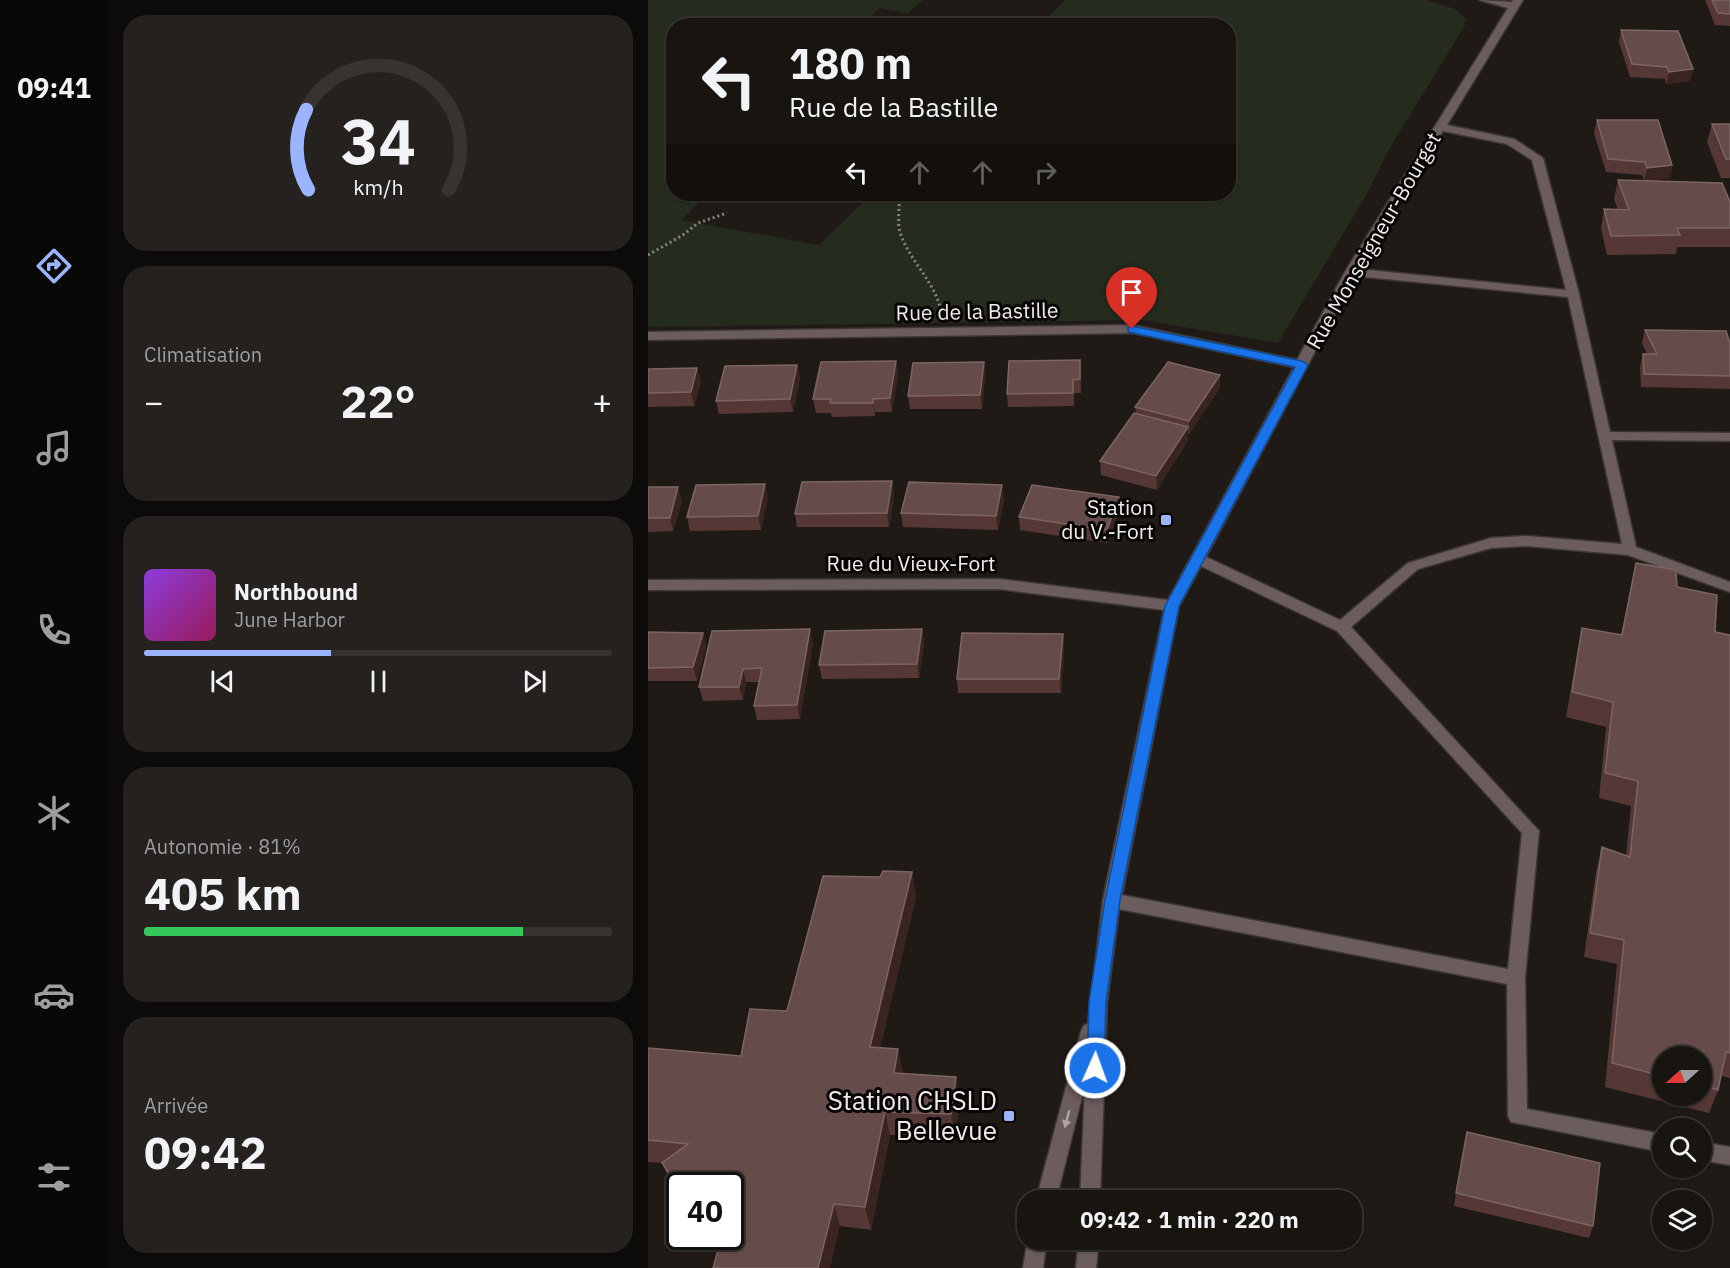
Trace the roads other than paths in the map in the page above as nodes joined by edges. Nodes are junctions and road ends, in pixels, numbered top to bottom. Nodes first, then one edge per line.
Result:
1 (1484, 0) edge
2 (1517, 3) edge
3 (1441, 127) junction
4 (1351, 272) junction
5 (1573, 294) junction
6 (648, 336) edge
7 (1302, 365) junction
8 (1604, 436) junction
9 (1730, 437) edge
10 (1630, 550) junction
11 (1196, 558) junction
12 (648, 585) edge
13 (1730, 588) edge
14 (1172, 606) junction
15 (1342, 627) junction
16 (1113, 900) junction
17 (1516, 978) junction
18 (1098, 1002) junction
19 (1652, 1141) edge
20 (1712, 1153) edge
21 (1730, 1156) edge
22 (1049, 1190) edge
23 (1090, 1190) edge
24 (1035, 1250) edge
25 (1088, 1250) edge
26 (1033, 1268) edge
27 (1086, 1268) edge

1 - 2 street
2 - 3 street, Rue Monseigneur-Bourget
3 - 4 street, Rue Monseigneur-Bourget
3 - 5 street
4 - 5 street
4 - 7 street, Rue Monseigneur-Bourget
5 - 8 street
6 - 7 street, Rue de la Bastille
7 - 11 street, Rue Monseigneur-Bourget
8 - 9 street
8 - 10 street
10 - 13 street
10 - 15 street
11 - 14 street, Rue Monseigneur-Bourget
11 - 15 street
12 - 14 street, Rue du Vieux-Fort
14 - 16 street, Rue Monseigneur-Bourget
15 - 17 street
16 - 17 street
16 - 18 street, Rue Monseigneur-Bourget
17 - 19 street
18 -> 22 street, Rue Monseigneur-Bourget
18 - 23 street, Rue Monseigneur-Bourget
20 - 21 street
24 - 26 street
25 - 27 street

